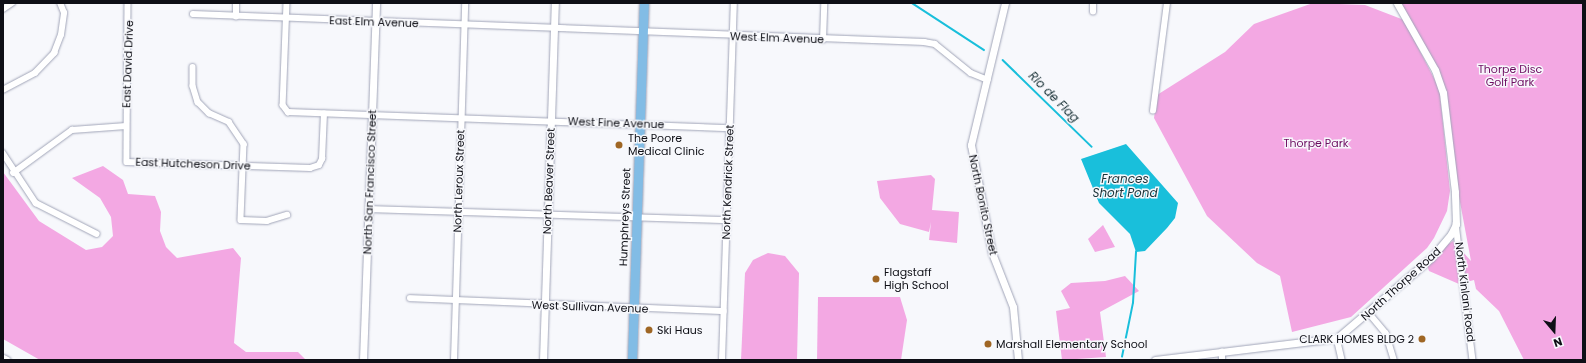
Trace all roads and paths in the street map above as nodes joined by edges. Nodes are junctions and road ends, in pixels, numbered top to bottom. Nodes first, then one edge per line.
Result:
1 (12, 3) edge
2 (60, 3) edge
3 (128, 3) edge
4 (236, 3) edge
5 (287, 3) edge
6 (376, 3) edge
7 (465, 3) edge
8 (555, 3) edge
9 (644, 3) edge
10 (734, 3) edge
11 (824, 3) edge
12 (1005, 3) edge
13 (1093, 3) edge
14 (1167, 3) edge
15 (1397, 3) edge
16 (3, 9) edge
17 (1093, 12) dead end
18 (193, 14) dead end
19 (236, 17) junction
20 (286, 19) junction
21 (375, 23) junction
22 (464, 25) junction
23 (554, 29) junction
24 (643, 31) junction
25 (733, 36) junction
26 (823, 40) junction
27 (194, 67) dead end
28 (988, 80) junction
29 (3, 90) edge
30 (1153, 111) dead end
31 (324, 114) junction
32 (372, 116) junction
33 (461, 118) junction
34 (551, 121) junction
35 (640, 124) junction
36 (126, 126) junction
37 (730, 128) junction
38 (3, 153) edge
39 (245, 165) junction
40 (13, 173) junction
41 (370, 208) junction
42 (458, 210) junction
43 (548, 214) junction
44 (287, 215) dead end
45 (637, 217) junction
46 (727, 220) junction
47 (1456, 224) junction
48 (97, 234) dead end
49 (410, 298) dead end
50 (455, 303) junction
51 (544, 305) junction
52 (634, 308) junction
53 (724, 311) junction
54 (1369, 313) junction
55 (1337, 338) junction
56 (1222, 352) junction
57 (3, 358) edge
58 (7, 360) edge
59 (363, 360) edge
60 (454, 360) edge
61 (543, 360) edge
62 (632, 360) edge
63 (722, 360) edge
64 (1018, 360) edge
65 (1156, 360) edge
66 (1222, 360) edge
67 (1342, 360) edge
68 (1394, 360) edge
69 (1473, 360) edge

1 - 16 street
2 - 29 street
3 - 36 street, East David Drive
4 - 19 street
5 - 20 street
6 - 21 street, North San Francisco Street
7 - 22 street, North Leroux Street
8 - 23 street, North Beaver Street
9 - 24 main road, Humphreys Street
10 - 25 street, North Kendrick Street
11 - 26 street
12 - 28 street, North Bonito Street
13 - 17 street
14 - 30 street
15 - 47 street
18 - 19 street, East Elm Avenue
19 - 20 street, East Elm Avenue
20 - 21 street, East Elm Avenue
20 - 31 street, West Fine Avenue
21 - 22 street, East Elm Avenue
21 - 32 street, North San Francisco Street
22 - 23 street, East Elm Avenue
22 - 33 street, North Leroux Street
23 - 24 street, West Elm Avenue
23 - 34 street, North Beaver Street
24 - 25 street, West Elm Avenue
24 - 35 main road, Humphreys Street
25 - 26 street, West Elm Avenue
25 - 37 street, North Kendrick Street
26 - 28 street, West Elm Avenue
27 - 39 street
28 - 64 street, North Bonito Street
31 - 32 street, West Fine Avenue
31 - 39 street, East Hutcheson Drive
32 - 33 street, West Fine Avenue
32 - 41 street, North San Francisco Street
33 - 34 street, West Fine Avenue
33 - 42 street, North Leroux Street
34 - 35 street, West Fine Avenue
34 - 43 street, North Beaver Street
35 - 37 street, West Fine Avenue
35 - 45 main road, Humphreys Street
36 - 39 street, East Hutcheson Drive
36 - 40 street
37 - 46 street, North Kendrick Street
38 - 40 street
39 - 44 street
40 - 48 street
41 - 42 street
41 - 59 street, North San Francisco Street
42 - 43 street
42 - 50 street, North Leroux Street
43 - 45 street
43 - 51 street, North Beaver Street
45 - 46 street
45 - 52 main road, Humphreys Street
46 - 53 street, North Kendrick Street
47 - 54 street, North Thorpe Road
47 - 69 street, North Kinlani Road
49 - 50 street, West Sullivan Avenue
50 - 51 street, West Sullivan Avenue
50 - 60 street, North Leroux Street
51 - 52 street, West Sullivan Avenue
51 - 61 street, North Beaver Street
52 - 53 street, West Sullivan Avenue
52 - 62 main road, Humphreys Street
53 - 63 street, North Kendrick Street
54 - 55 street, North Thorpe Road
54 - 68 street
55 - 56 street
55 - 67 street
56 - 65 street
56 - 66 street
57 - 58 street

